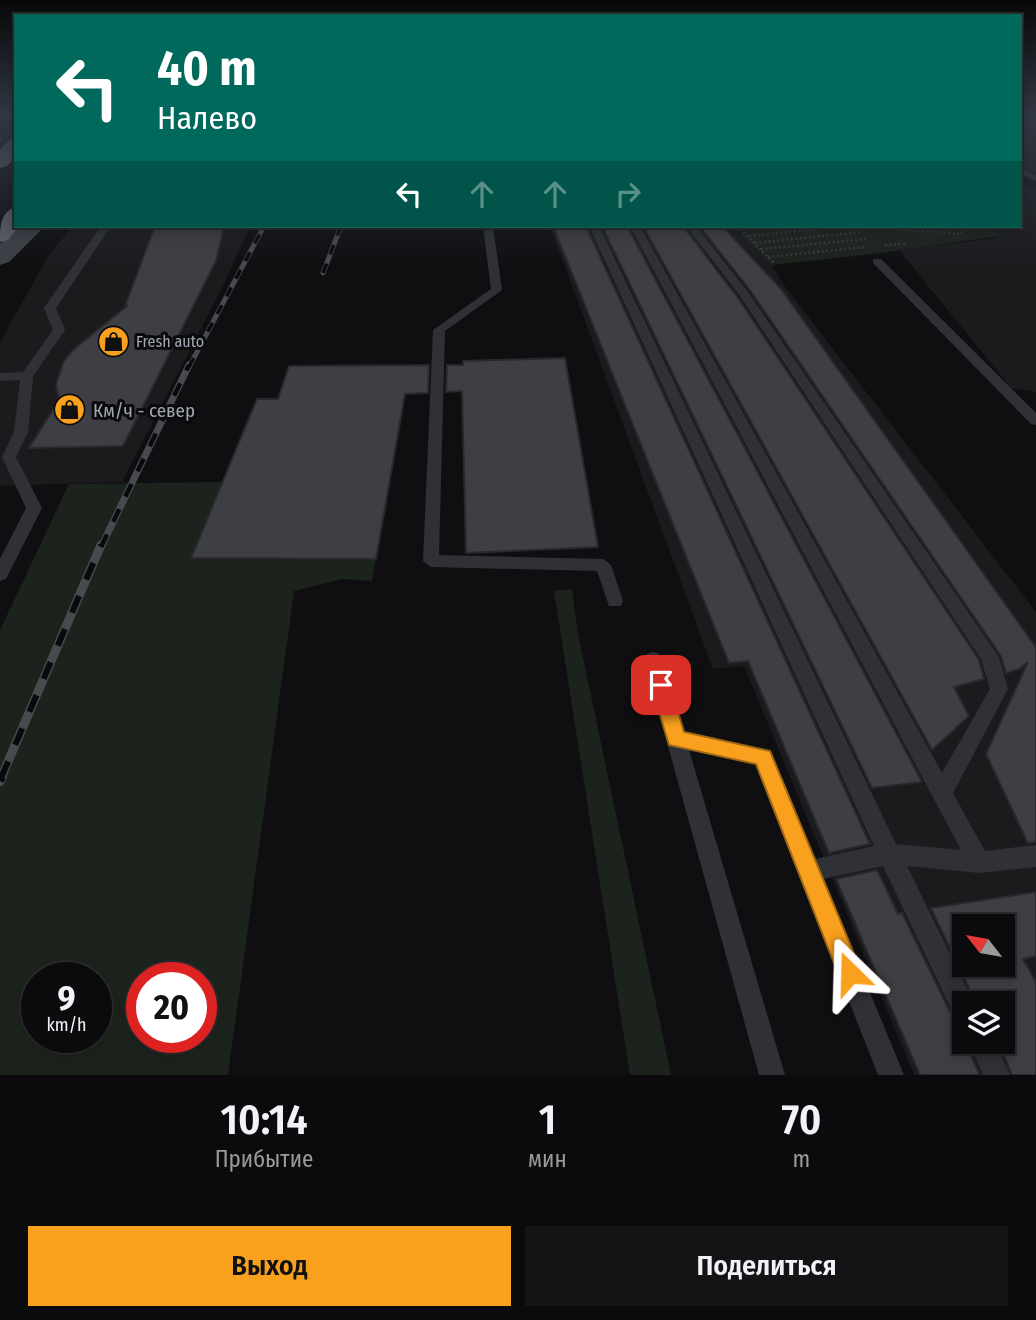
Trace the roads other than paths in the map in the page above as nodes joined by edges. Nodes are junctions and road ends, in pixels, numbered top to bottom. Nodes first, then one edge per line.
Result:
1 (14, 217) edge
2 (31, 228) edge
3 (105, 228) edge
4 (488, 228) edge
5 (595, 228) edge
6 (636, 228) edge
7 (693, 228) edge
8 (0, 235) edge
9 (0, 257) edge
10 (877, 261) dead end
11 (27, 376) junction
12 (0, 377) edge
13 (1036, 421) edge
14 (0, 575) edge
15 (615, 601) dead end
16 (653, 659) dead end
17 (676, 739) junction
18 (942, 793) junction
19 (889, 854) junction
20 (1036, 856) edge
21 (978, 862) junction
22 (808, 871) junction
23 (956, 991) edge
24 (987, 1054) edge
25 (772, 1075) edge
26 (891, 1075) edge
27 (997, 1075) edge

1 - 8 highway
2 - 9 main road
3 - 11 lane
4 - 15 lane
5 - 19 lane
6 - 18 lane
7 - 18 lane
10 - 13 lane
11 - 12 lane
11 - 14 lane
16 - 17 lane
17 - 22 lane
17 - 25 lane
18 - 21 lane
19 - 21 lane
19 - 22 lane
19 - 23 lane
20 - 21 lane
22 - 26 lane
24 - 27 lane

